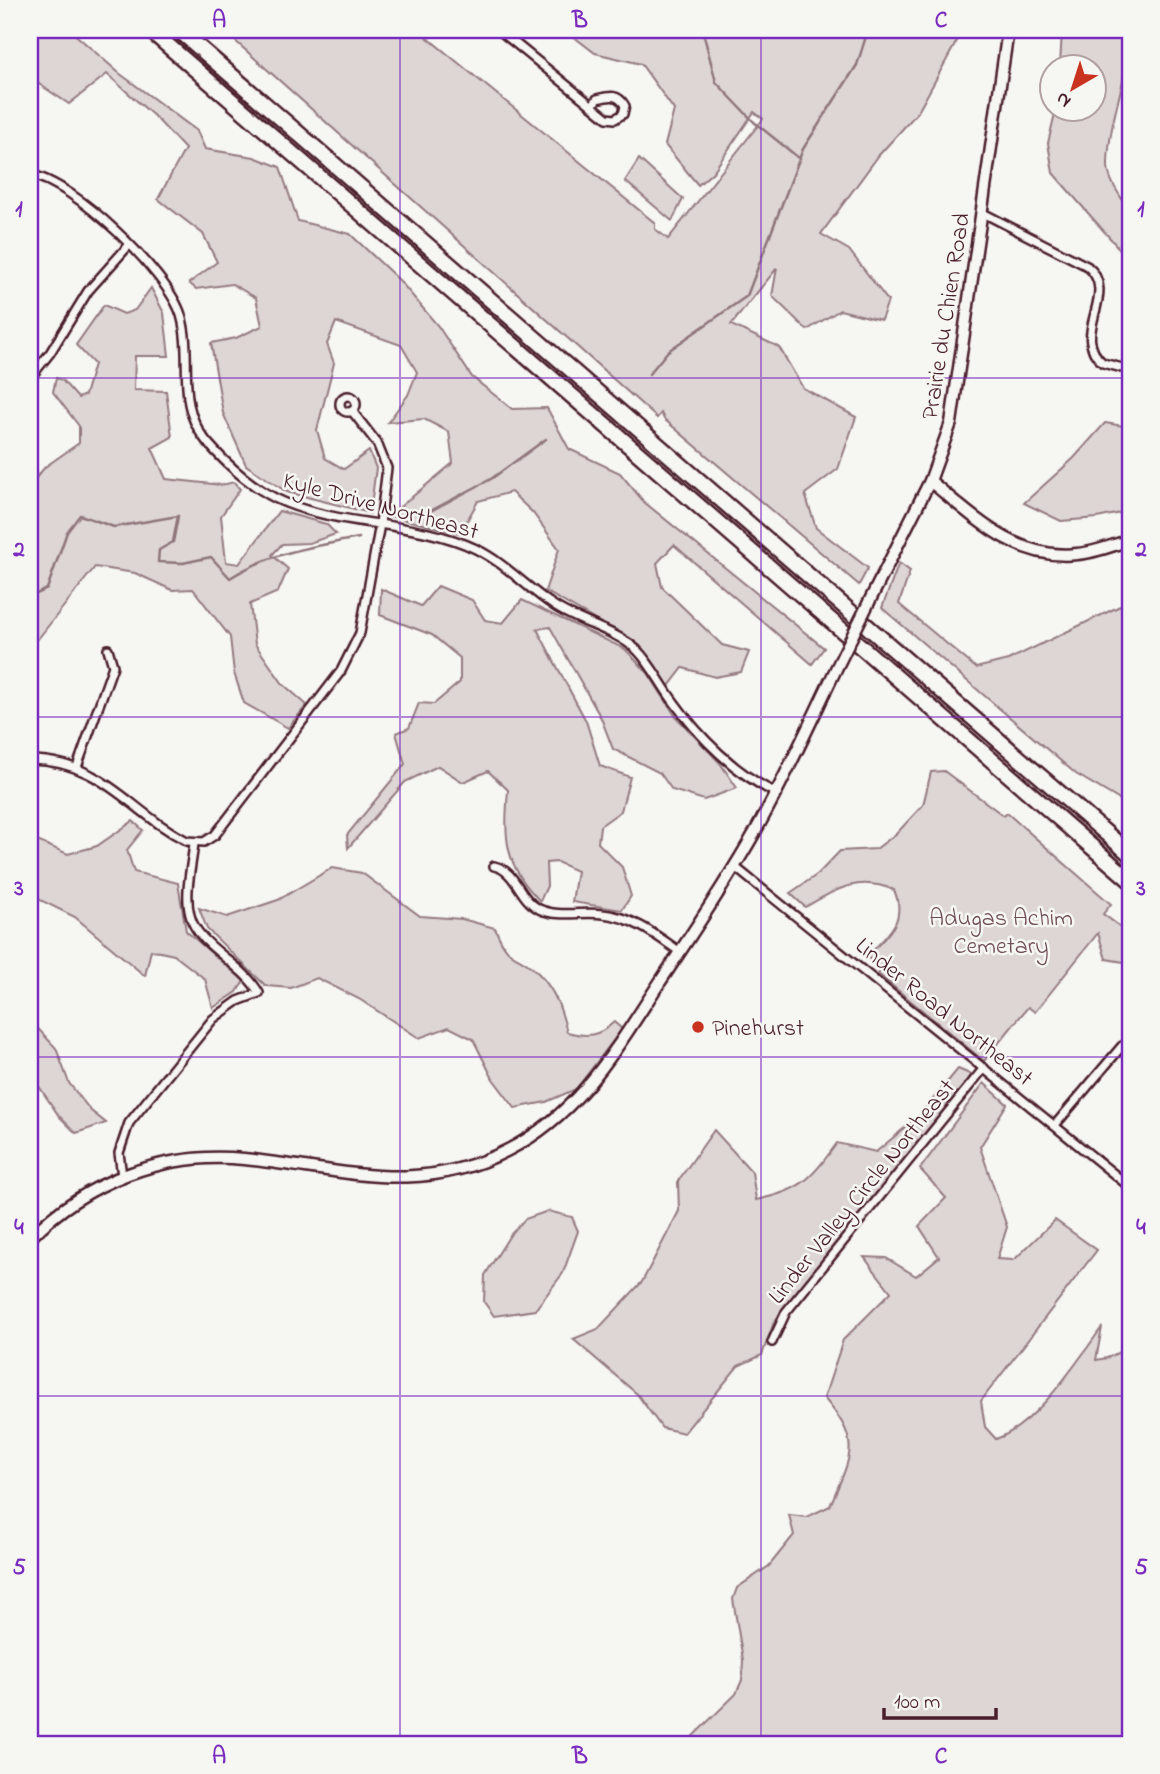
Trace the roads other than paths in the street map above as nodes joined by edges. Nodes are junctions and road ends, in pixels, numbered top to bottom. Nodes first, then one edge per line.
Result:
1 (150, 30) edge
2 (179, 30) edge
3 (499, 30) edge
4 (1009, 30) edge
5 (592, 106) dead end
6 (30, 175) edge
7 (983, 213) junction
8 (129, 246) junction
9 (1130, 370) edge
10 (30, 379) edge
11 (352, 411) dead end
12 (930, 481) junction
13 (380, 524) junction
14 (1130, 540) edge
15 (108, 649) dead end
16 (30, 760) edge
17 (77, 767) junction
18 (776, 793) junction
19 (194, 843) junction
20 (1130, 854) edge
21 (494, 866) dead end
22 (735, 866) junction
23 (1130, 880) edge
24 (680, 952) junction
25 (1122, 1046) dead end
26 (984, 1068) junction
27 (1055, 1125) junction
28 (122, 1176) junction
29 (1130, 1187) edge
30 (30, 1238) edge
31 (772, 1342) dead end

1 - 23 highway
2 - 20 highway
3 - 5 street
4 - 7 street, Prairie du Chien Road
6 - 8 street, Kyle Drive Northeast
7 - 9 street
7 - 12 street, Prairie du Chien Road
8 - 10 street
8 - 13 street, Kyle Drive Northeast
11 - 13 street
12 - 14 street
12 - 18 street, Prairie du Chien Road, bridge
13 - 18 street, Kyle Drive Northeast
13 - 19 street
15 - 17 street
16 - 17 street
17 - 19 street
18 - 22 street, Prairie du Chien Road
19 - 28 street
21 - 24 street
22 - 24 street, Prairie du Chien Road
22 - 26 street, Linder Road Northeast
24 - 28 street, Prairie du Chien Road
25 - 27 street
26 - 27 street, Linder Road Northeast
26 - 31 street, Linder Valley Circle Northeast
27 - 29 street, Linder Road Northeast
28 - 30 street, Prairie du Chien Road

